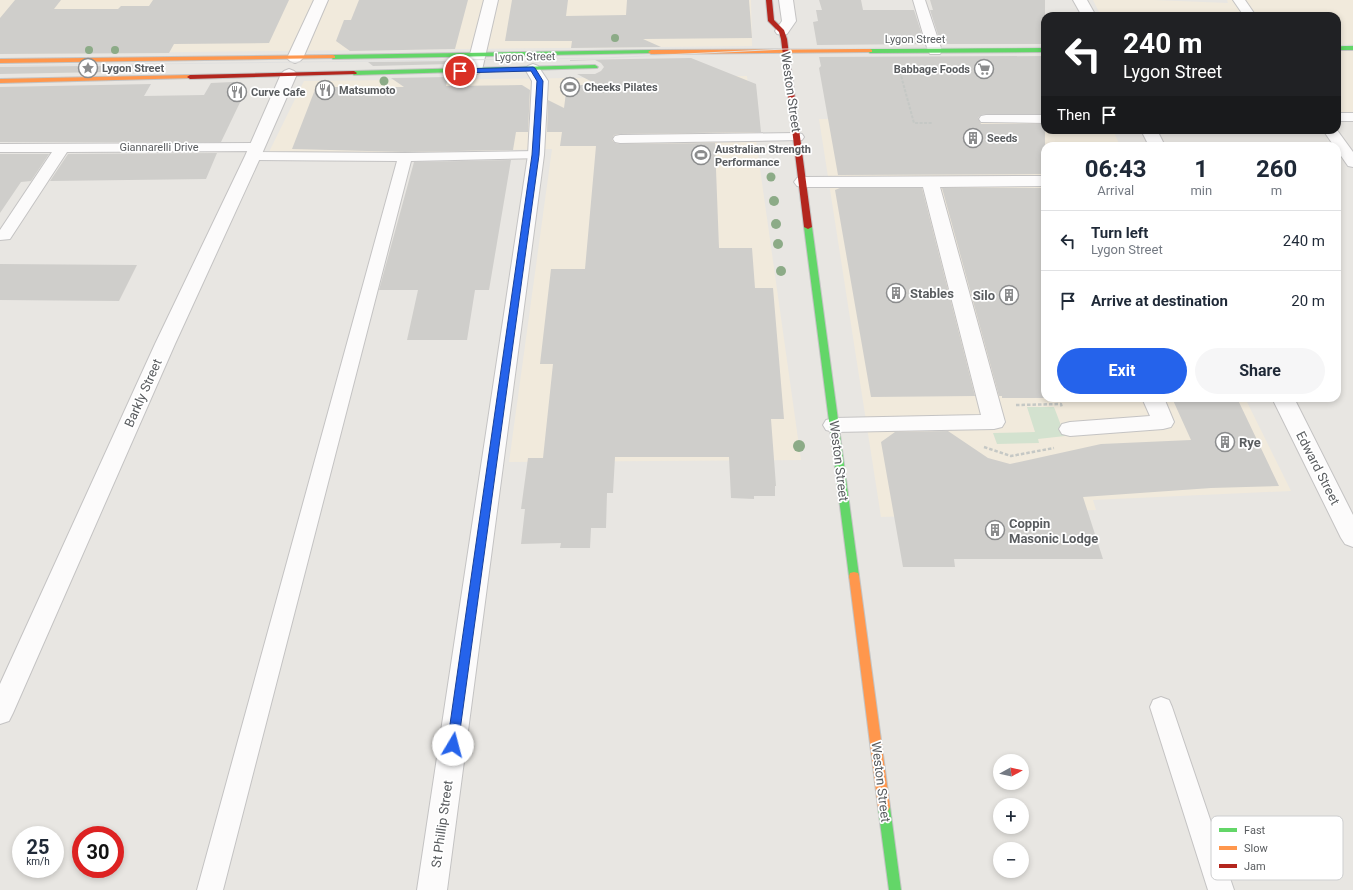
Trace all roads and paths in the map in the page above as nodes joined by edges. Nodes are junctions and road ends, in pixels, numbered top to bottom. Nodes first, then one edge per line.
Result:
1 (320, 0) edge
2 (491, 0) edge
3 (769, 0) edge
4 (786, 0) edge
5 (919, 0) edge
6 (1080, 0) edge
7 (1239, 0) edge
8 (1086, 12) edge
9 (1247, 12) edge
10 (782, 31) junction
11 (1341, 48) edge
12 (1353, 48) edge
13 (1041, 50) edge
14 (785, 51) junction
15 (935, 51) junction
16 (478, 54) junction
17 (0, 61) edge
18 (725, 61) dead end
19 (292, 66) junction
20 (899, 66) dead end
21 (603, 67) dead end
22 (533, 69) junction
23 (474, 70) junction
24 (0, 80) edge
25 (1341, 117) edge
26 (1353, 117) edge
27 (986, 119) dead end
28 (1041, 119) edge
29 (932, 123) dead end
30 (797, 137) junction
31 (620, 139) dead end
32 (1341, 146) edge
33 (0, 148) edge
34 (62, 148) junction
35 (255, 152) junction
36 (536, 155) junction
37 (405, 157) junction
38 (1353, 163) edge
39 (1041, 181) edge
40 (803, 182) junction
41 (930, 182) junction
42 (4, 236) dead end
43 (1156, 402) edge
44 (1285, 402) edge
45 (990, 405) junction
46 (974, 422) junction
47 (834, 425) junction
48 (1070, 429) junction
49 (1353, 538) edge
50 (1161, 707) dead end
51 (0, 713) edge
52 (1211, 860) edge
53 (1218, 880) edge
54 (210, 890) edge
55 (432, 890) edge
56 (895, 890) edge
57 (1221, 890) edge

1 - 19 street, Barkly Street
2 - 16 street
3 - 10 street, Weston Street
4 - 10 street, Weston Street
5 - 15 lane
6 - 8 street
7 - 9 lane
10 - 14 street, Weston Street
11 - 12 street
13 - 15 street, Lygon Street
14 - 15 street, Lygon Street
14 - 16 street, Lygon Street
14 - 18 street, Lygon Street
14 - 30 street, Weston Street
16 - 19 street, Lygon Street
16 - 23 street
17 - 19 street, Lygon Street
19 - 23 street, Lygon Street
19 - 24 street, Lygon Street
19 - 35 street, Barkly Street
20 - 29 path
21 - 22 street, Lygon Street
22 - 23 street, Lygon Street
22 - 36 street, St Phillip Street
25 - 26 lane
27 - 28 lane
30 - 31 lane
30 - 40 street, Weston Street
32 - 38 lane
33 - 34 lane, Giannarelli Drive
34 - 35 lane, Giannarelli Drive
34 - 42 lane
35 - 37 lane, Giannarelli Drive
35 - 51 street, Barkly Street
36 - 37 lane, Giannarelli Drive
36 - 55 street, St Phillip Street
37 - 54 lane
39 - 41 street
40 - 41 street
40 - 47 street, Weston Street
41 - 45 street
43 - 48 street
44 - 49 street, Edward Street
45 - 46 street
45 - 48 path
46 - 47 street
46 - 48 path
47 - 56 street, Weston Street
50 - 52 lane
53 - 57 lane

